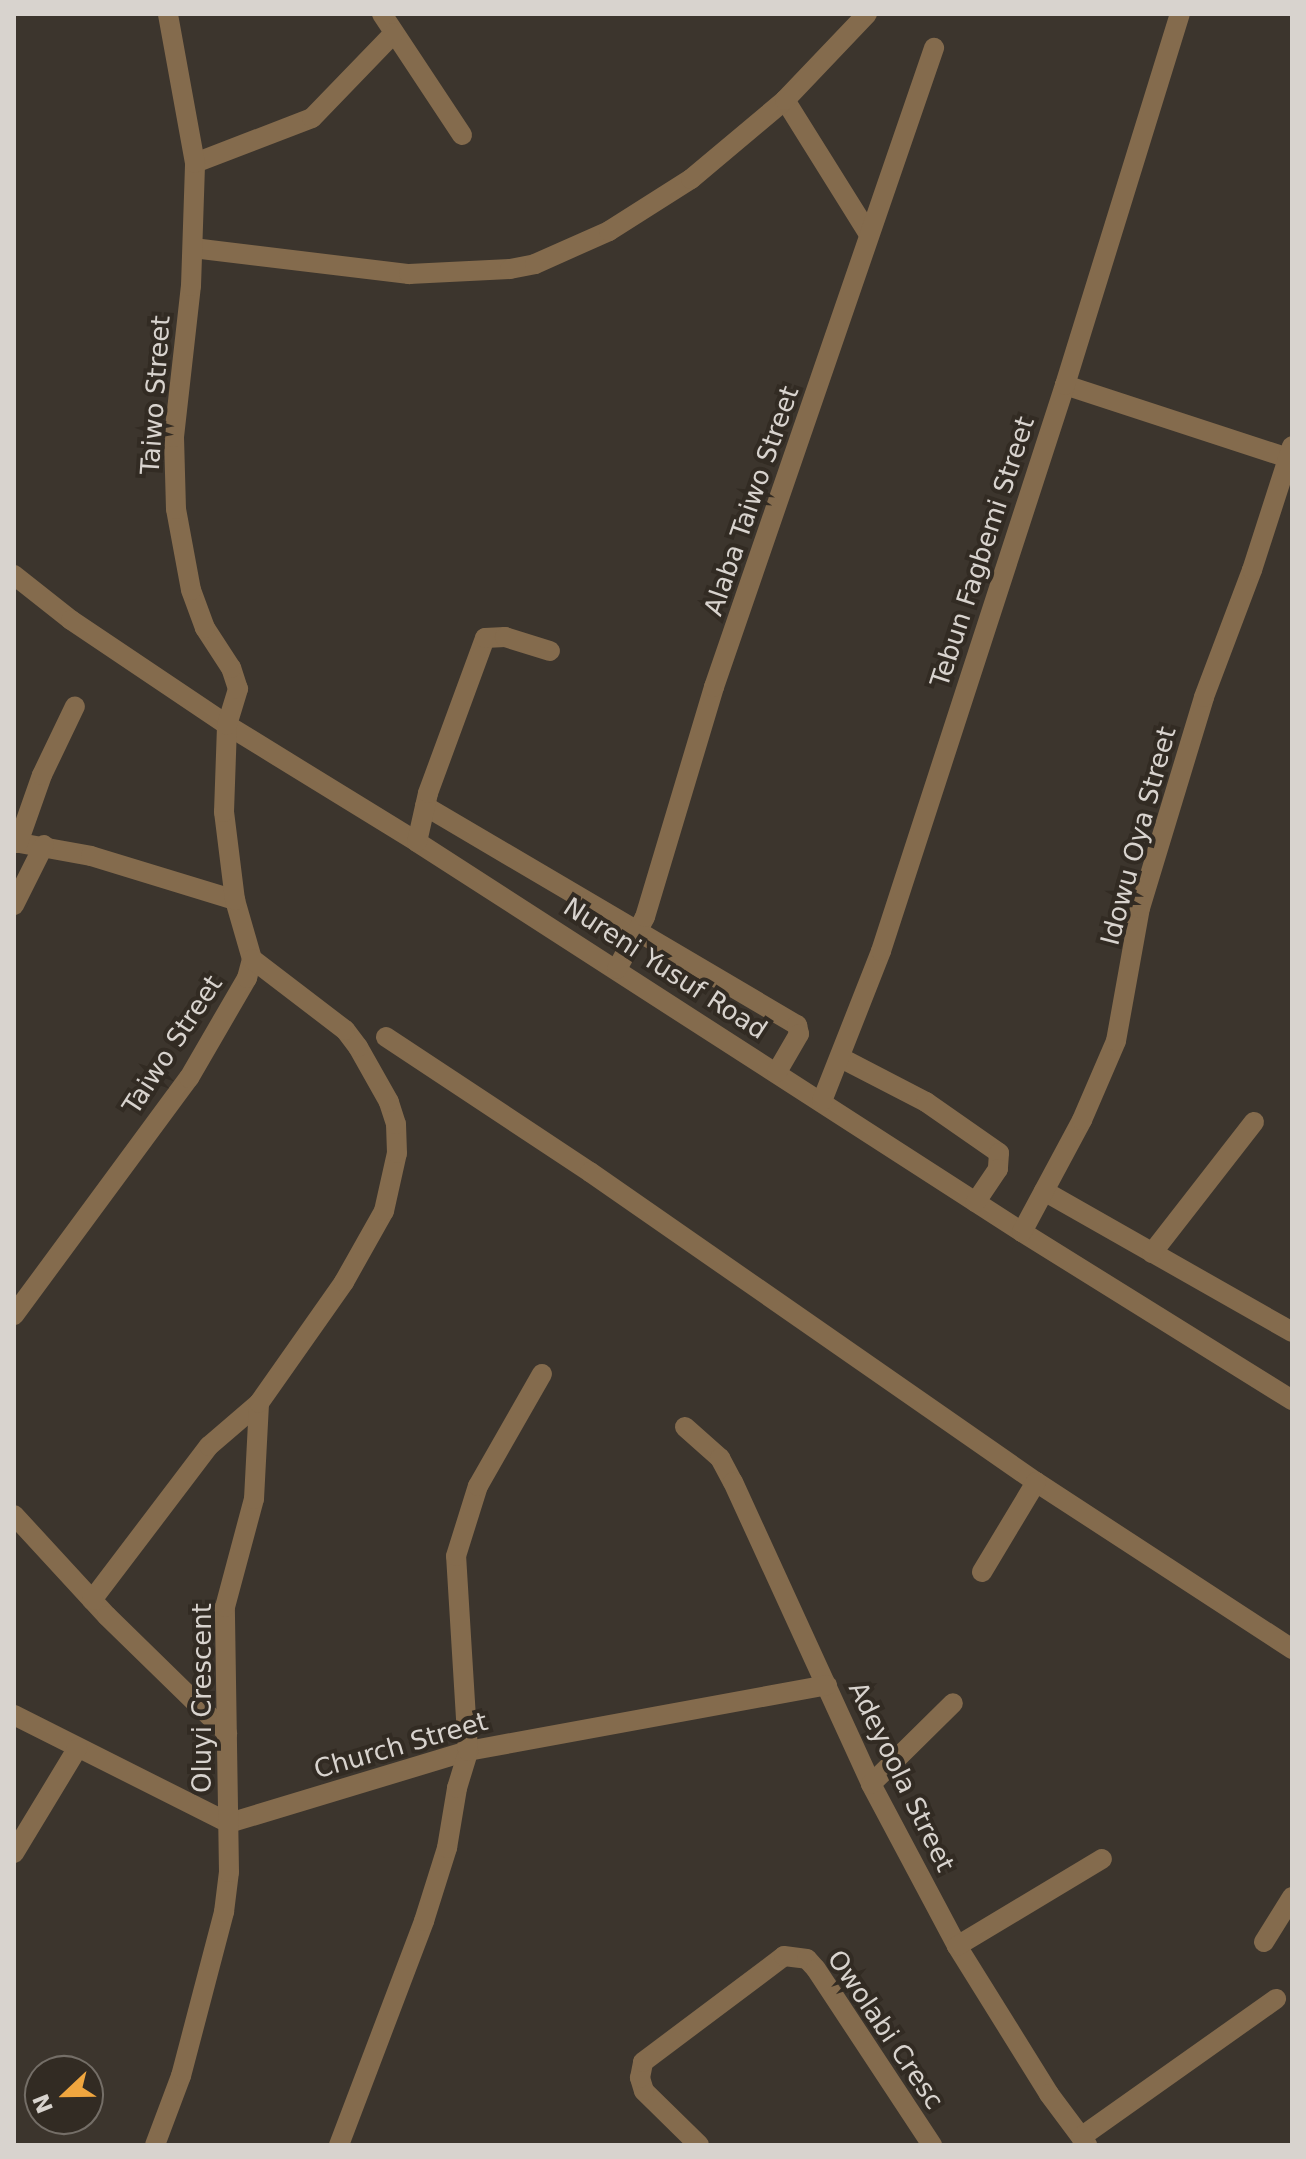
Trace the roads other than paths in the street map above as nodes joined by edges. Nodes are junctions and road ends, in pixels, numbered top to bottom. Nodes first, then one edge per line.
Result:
1 (168, 14) edge
2 (382, 14) edge
3 (867, 14) edge
4 (1180, 14) edge
5 (394, 33) junction
6 (934, 48) dead end
7 (785, 100) junction
8 (462, 135) dead end
9 (195, 163) junction
10 (868, 233) junction
11 (193, 248) junction
12 (1065, 385) junction
13 (1291, 454) edge
14 (14, 575) edge
15 (550, 651) dead end
16 (75, 706) dead end
17 (227, 725) junction
18 (425, 806) junction
19 (16, 842) edge
20 (417, 842) junction
21 (44, 845) junction
22 (235, 900) junction
23 (14, 905) edge
24 (640, 931) junction
25 (252, 959) junction
26 (617, 969) junction
27 (386, 1037) dead end
28 (841, 1058) junction
29 (777, 1072) junction
30 (822, 1101) junction
31 (1254, 1122) dead end
32 (1044, 1191) junction
33 (976, 1202) junction
34 (1022, 1232) junction
35 (1152, 1253) junction
36 (14, 1315) edge
37 (1292, 1332) edge
38 (542, 1374) dead end
39 (1292, 1400) edge
40 (259, 1403) junction
41 (685, 1427) dead end
42 (1036, 1482) junction
43 (14, 1515) edge
44 (982, 1572) dead end
45 (92, 1600) junction
46 (1292, 1649) edge
47 (827, 1685) junction
48 (953, 1703) dead end
49 (14, 1715) edge
50 (227, 1733) junction
51 (77, 1749) junction
52 (468, 1751) junction
53 (871, 1784) junction
54 (229, 1823) junction
55 (14, 1853) edge
56 (1102, 1859) dead end
57 (1292, 1897) edge
58 (1264, 1942) dead end
59 (957, 1946) junction
60 (1276, 1999) dead end
61 (1084, 2141) edge
62 (155, 2145) edge
63 (339, 2145) edge
64 (699, 2145) edge
65 (932, 2145) edge

1 - 9 street, Taiwo Street
2 - 5 street
3 - 7 street
4 - 12 street, Tebun Fagbemi Street
5 - 8 street
5 - 9 street
6 - 10 street, Alaba Taiwo Street
7 - 10 street
7 - 11 street
9 - 11 street, Taiwo Street
10 - 24 street, Alaba Taiwo Street
11 - 17 street, Taiwo Street
12 - 13 street
12 - 28 street, Tebun Fagbemi Street
13 - 32 street, Idowu Oya Street
14 - 17 street, Nureni Yusuf Road
15 - 18 street
16 - 19 street
17 - 20 street, Nureni Yusuf Road
17 - 22 street, Taiwo Street
18 - 20 street
18 - 24 street
19 - 21 street
20 - 26 street, Nureni Yusuf Road
21 - 22 street
21 - 23 street
22 - 25 street, Taiwo Street
24 - 26 street, Alaba Taiwo Street
24 - 29 street
25 - 36 street, Taiwo Street
25 - 40 street
26 - 29 street, Nureni Yusuf Road
27 - 42 street
28 - 30 street, Tebun Fagbemi Street
28 - 33 street
29 - 30 street, Nureni Yusuf Road
30 - 33 street, Nureni Yusuf Road
31 - 35 street
32 - 34 street, Idowu Oya Street
32 - 35 street
33 - 34 street, Nureni Yusuf Road
34 - 39 street, Nureni Yusuf Road
35 - 37 street
38 - 52 street
40 - 45 street
40 - 50 street, Oluyi Crescent
41 - 47 street, Adeyoola Street
42 - 44 street
42 - 46 street
43 - 45 street
45 - 50 street
47 - 52 street, Church Street
47 - 53 street, Adeyoola Street
48 - 53 street
49 - 51 street
50 - 54 street, Oluyi Crescent
51 - 54 street
51 - 55 street
52 - 54 street, Church Street
52 - 63 street
53 - 59 street, Adeyoola Street
54 - 62 street, Oluyi Crescent
56 - 59 street
57 - 58 street
59 - 61 street, Adeyoola Street
60 - 61 street
64 - 65 street, Owolabi Cresc

